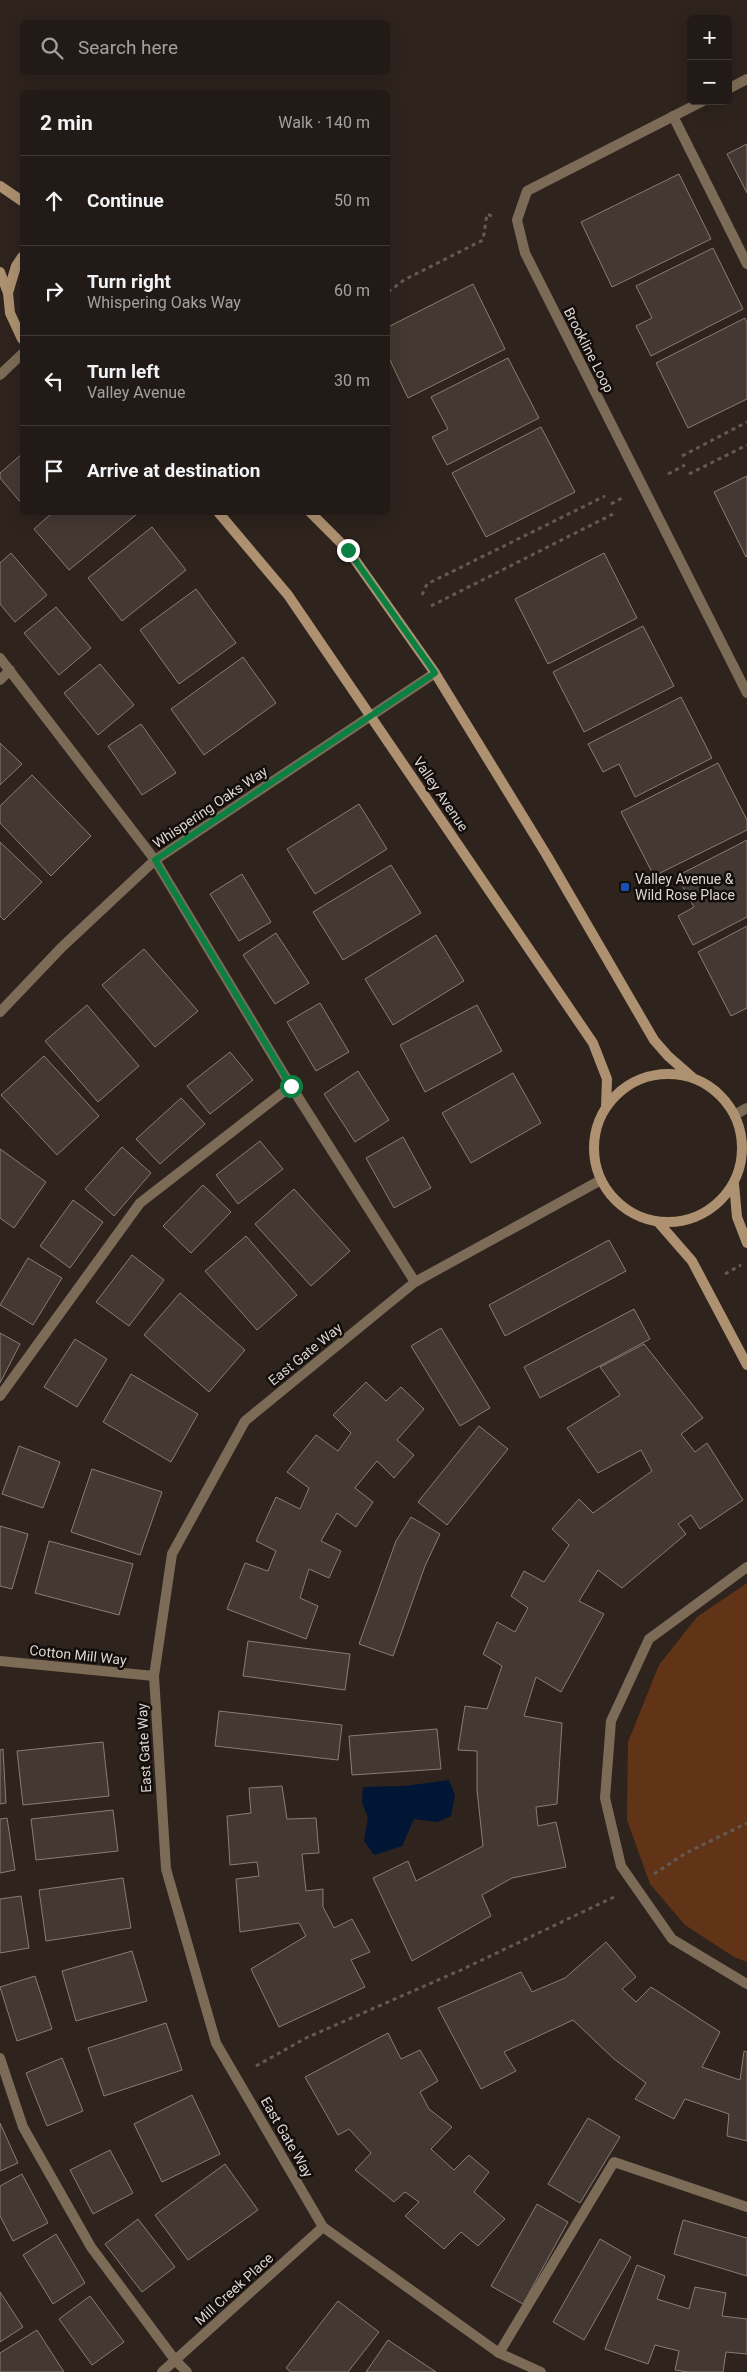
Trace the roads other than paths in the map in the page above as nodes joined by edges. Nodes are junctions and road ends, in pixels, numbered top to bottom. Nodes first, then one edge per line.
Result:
1 (747, 79) edge
2 (732, 87) edge
3 (695, 105) edge
4 (673, 116) junction
5 (0, 186) edge
6 (20, 200) edge
7 (20, 260) edge
8 (747, 264) edge
9 (0, 272) edge
10 (8, 293) junction
11 (20, 335) edge
12 (20, 356) edge
13 (0, 374) edge
14 (221, 515) edge
15 (313, 515) edge
16 (0, 658) edge
17 (10, 670) junction
18 (435, 673) junction
19 (0, 680) edge
20 (747, 693) edge
21 (371, 716) junction
22 (155, 860) junction
23 (0, 1012) edge
24 (692, 1078) junction
25 (291, 1086) junction
26 (606, 1107) junction
27 (747, 1108) edge
28 (736, 1114) junction
29 (601, 1180) junction
30 (734, 1184) junction
31 (658, 1222) junction
32 (747, 1243) edge
33 (415, 1282) junction
34 (747, 1365) edge
35 (0, 1396) edge
36 (747, 1567) edge
37 (0, 1661) edge
38 (154, 1676) junction
39 (747, 1984) edge
40 (0, 2058) edge
41 (747, 2208) edge
42 (323, 2228) junction
43 (499, 2353) junction
44 (175, 2360) junction
45 (162, 2372) edge
46 (187, 2372) edge
47 (540, 2372) edge

1 - 2 street
3 - 4 street, Brookline Loop
4 - 8 street
4 - 20 street, Brookline Loop
5 - 6 street
7 - 10 street
9 - 10 street
10 - 11 street
12 - 13 street
14 - 21 street, Valley Avenue
15 - 18 street
16 - 17 street
17 - 19 street
17 - 22 street
18 - 21 street, Whispering Oaks Way
18 - 24 street
21 - 22 street, Whispering Oaks Way
21 - 26 street, Valley Avenue
22 - 23 street, Whispering Oaks Way
22 - 25 street
24 - 26 street
24 - 28 street
25 - 33 street
25 - 35 street
26 - 29 street
27 - 28 street
28 - 30 street
29 - 31 street
29 - 33 street, East Gate Way
30 - 31 street
30 - 32 street
31 - 34 street
33 - 38 street, East Gate Way
36 - 39 street
37 - 38 street, Cotton Mill Way
38 - 42 street, East Gate Way
40 - 44 street
41 - 43 street
42 - 43 street, East Gate Way
42 - 44 street, Mill Creek Place
43 - 47 street, East Gate Way
44 - 45 street, Mill Creek Place
44 - 46 street

